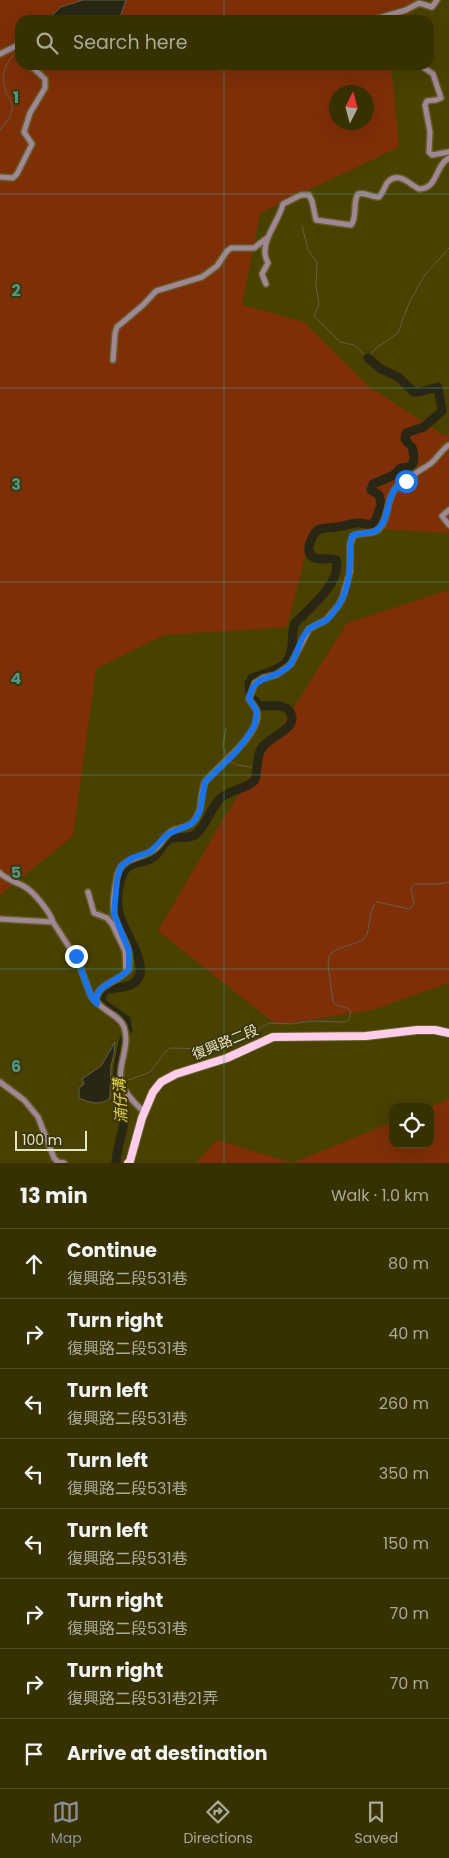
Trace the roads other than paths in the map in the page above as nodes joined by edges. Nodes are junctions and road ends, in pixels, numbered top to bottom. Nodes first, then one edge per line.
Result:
1 (437, 0) edge
2 (389, 15) edge
3 (15, 46) edge
4 (0, 54) edge
5 (35, 70) edge
6 (427, 70) edge
7 (449, 152) edge
8 (449, 158) edge
9 (0, 178) edge
10 (267, 238) junction
11 (266, 284) dead end
12 (113, 360) dead end
13 (449, 445) edge
14 (449, 510) edge
15 (449, 525) edge
16 (0, 873) edge
17 (88, 892) dead end
18 (0, 919) edge
19 (53, 922) junction
20 (126, 973) junction
21 (97, 1004) junction
22 (449, 1033) edge
23 (0, 1082) edge
24 (144, 1112) junction
25 (64, 1163) edge
26 (128, 1163) edge

1 - 2 street
3 - 4 street
5 - 9 street
6 - 7 street
8 - 10 street
10 - 11 street
10 - 12 street
13 - 20 street
14 - 15 street
16 - 19 street
17 - 20 street
18 - 19 street
19 - 21 street
20 - 21 street
21 - 24 street
22 - 24 main road, 復興路二段
23 - 25 street
24 - 26 main road, 復興路二段

